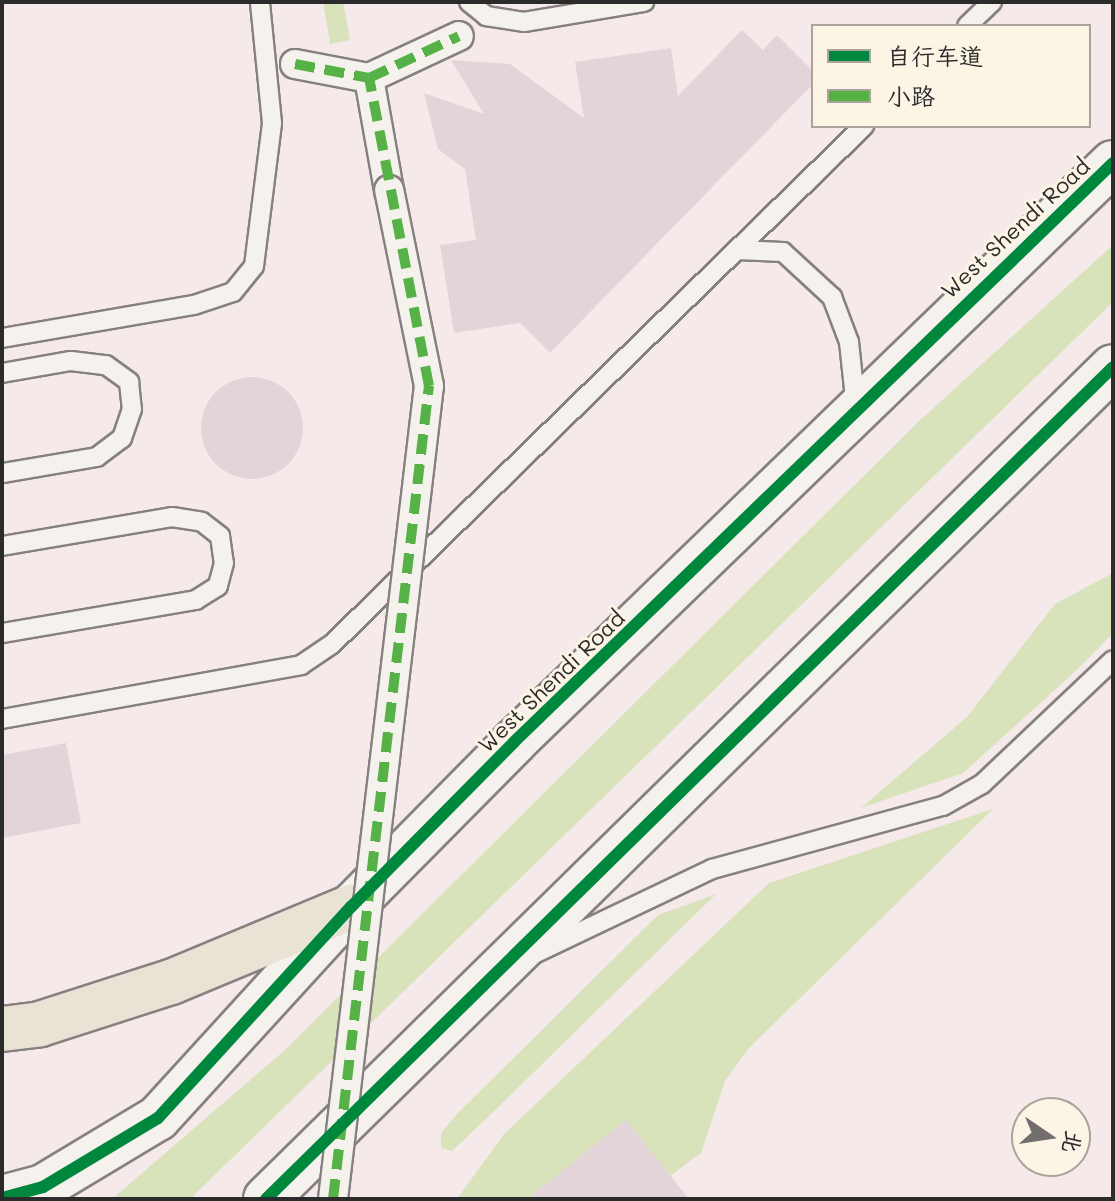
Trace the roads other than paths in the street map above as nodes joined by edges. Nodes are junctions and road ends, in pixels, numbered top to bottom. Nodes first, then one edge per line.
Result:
1 (260, 2) edge
2 (469, 2) edge
3 (644, 2) edge
4 (992, 2) edge
5 (969, 24) edge
6 (459, 36) dead end
7 (295, 64) dead end
8 (369, 78) junction
9 (862, 128) edge
10 (1113, 163) edge
11 (737, 250) junction
12 (2, 338) edge
13 (1113, 367) edge
14 (2, 373) edge
15 (856, 410) junction
16 (2, 473) edge
17 (2, 546) edge
18 (2, 633) edge
19 (1113, 660) edge
20 (2, 719) edge
21 (351, 907) junction
22 (490, 975) junction
23 (2, 1029) edge
24 (2, 1198) edge
25 (266, 1199) edge
26 (333, 1199) edge

1 - 12 lane
2 - 3 lane
4 - 5 lane
6 - 8 street
7 - 8 street
8 - 26 street, bridge
9 - 11 lane
10 - 15 street, West Shendi Road
11 - 15 lane
11 - 20 lane
13 - 22 street
14 - 16 lane
15 - 21 street, West Shendi Road
17 - 18 lane
19 - 22 lane
21 - 23 highway
21 - 24 street, West Shendi Road
22 - 25 street

